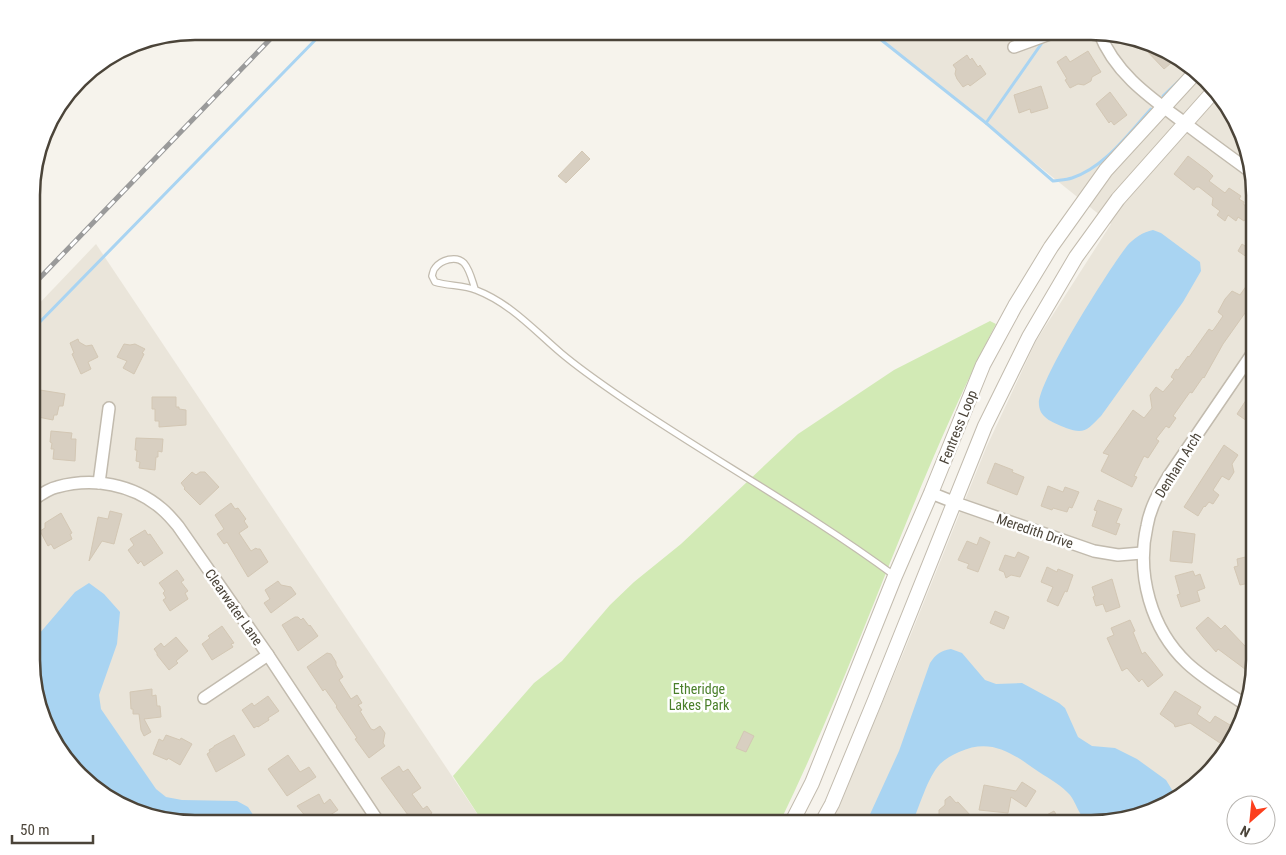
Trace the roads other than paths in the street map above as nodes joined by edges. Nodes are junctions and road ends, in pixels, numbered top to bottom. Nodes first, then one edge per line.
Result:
1 (1033, 40) edge
2 (1104, 41) edge
3 (1014, 47) dead end
4 (1192, 77) edge
5 (1210, 96) edge
6 (1164, 108) junction
7 (1185, 123) junction
8 (1243, 166) edge
9 (475, 289) junction
10 (1246, 366) edge
11 (109, 408) dead end
12 (99, 483) junction
13 (932, 493) junction
14 (40, 496) edge
15 (956, 503) junction
16 (1142, 553) junction
17 (895, 576) junction
18 (268, 655) junction
19 (204, 698) dead end
20 (1240, 701) edge
21 (374, 815) edge
22 (796, 815) edge
23 (825, 815) edge

1 - 3 street
2 - 6 street
4 - 6 street, Fentress Loop
5 - 7 street, Fentress Loop
6 - 7 street
6 - 13 street, Fentress Loop
7 - 8 street
7 - 15 street, Fentress Loop
9 - 9 lane
9 - 17 lane
10 - 16 street, Denham Arch
11 - 12 street
12 - 14 street, Clearwater Lane
12 - 18 street, Clearwater Lane
13 - 15 street, Meredith Drive
13 - 17 street, Fentress Loop
15 - 16 street, Meredith Drive
15 - 23 street, Fentress Loop
16 - 20 street, Denham Arch
17 - 22 street, Fentress Loop
18 - 19 street
18 - 21 street, Clearwater Lane

